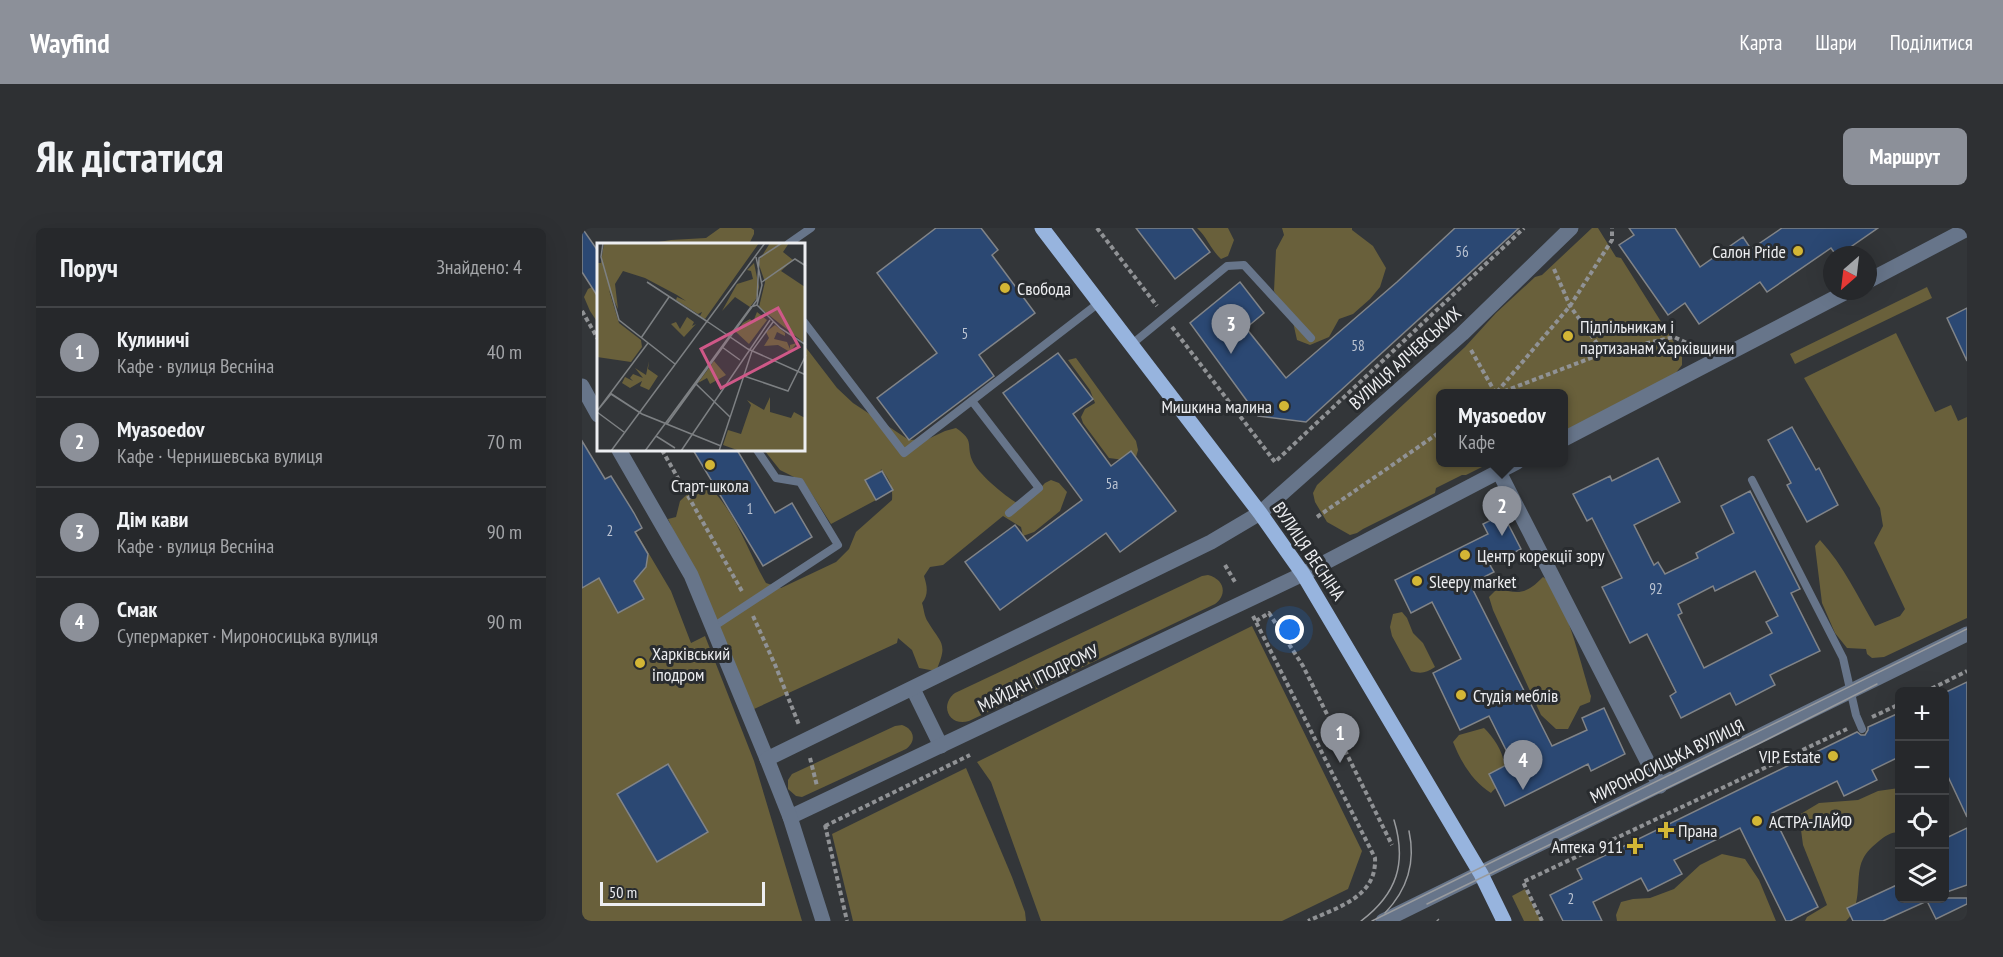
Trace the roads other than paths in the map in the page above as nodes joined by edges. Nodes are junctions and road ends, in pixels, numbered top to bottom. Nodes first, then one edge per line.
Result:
1 (811, 228) edge
2 (1042, 228) edge
3 (1967, 229) edge
4 (1565, 230) edge
5 (789, 243) edge
6 (1877, 276) edge
7 (1831, 300) edge
8 (1100, 302) junction
9 (806, 325) edge
10 (1311, 338) dead end
11 (1132, 344) junction
12 (582, 386) edge
13 (972, 401) junction
14 (597, 413) edge
15 (1568, 436) edge
16 (620, 452) edge
17 (758, 452) edge
18 (1508, 467) edge
19 (1499, 472) junction
20 (1752, 480) dead end
21 (1009, 513) dead end
22 (1260, 513) junction
23 (1303, 574) junction
24 (713, 627) junction
25 (1967, 634) edge
26 (914, 689) junction
27 (1851, 692) junction
28 (1861, 726) road end
29 (941, 746) junction
30 (767, 759) junction
31 (1660, 786) junction
32 (790, 817) junction
33 (1481, 874) junction
34 (823, 921) edge
35 (1383, 921) edge
36 (1504, 921) edge

1 - 5 lane
2 - 8 main road, ВУЛИЦЯ ВЕСНІНА
3 - 6 street
4 - 22 street, ВУЛИЦЯ АЛЧЕВСЬКИХ
7 - 15 street
8 - 11 main road, ВУЛИЦЯ ВЕСНІНА
8 - 13 lane
9 - 13 lane
10 - 11 lane
11 - 22 main road, ВУЛИЦЯ ВЕСНІНА
12 - 14 street
13 - 21 lane
16 - 24 street
17 - 24 lane
18 - 19 street, МАЙДАН ІПОДРОМУ
19 - 23 street, МАЙДАН ІПОДРОМУ
19 - 31 street
20 - 27 lane
22 - 23 main road, ВУЛИЦЯ ВЕСНІНА
22 - 26 street
23 - 29 street, МАЙДАН ІПОДРОМУ
23 - 33 main road, ВУЛИЦЯ ВЕСНІНА
24 - 30 street
25 - 27 street, МИРОНОСИЦЬКА ВУЛИЦЯ
26 - 29 street
26 - 30 street
27 - 28 lane
27 - 31 street, МИРОНОСИЦЬКА ВУЛИЦЯ
29 - 32 street, МАЙДАН ІПОДРОМУ
30 - 32 street
31 - 33 street, МИРОНОСИЦЬКА ВУЛИЦЯ
32 - 34 street
33 - 35 street, МИРОНОСИЦЬКА ВУЛИЦЯ
33 - 36 main road, ВУЛИЦЯ ВЕСНІНА

